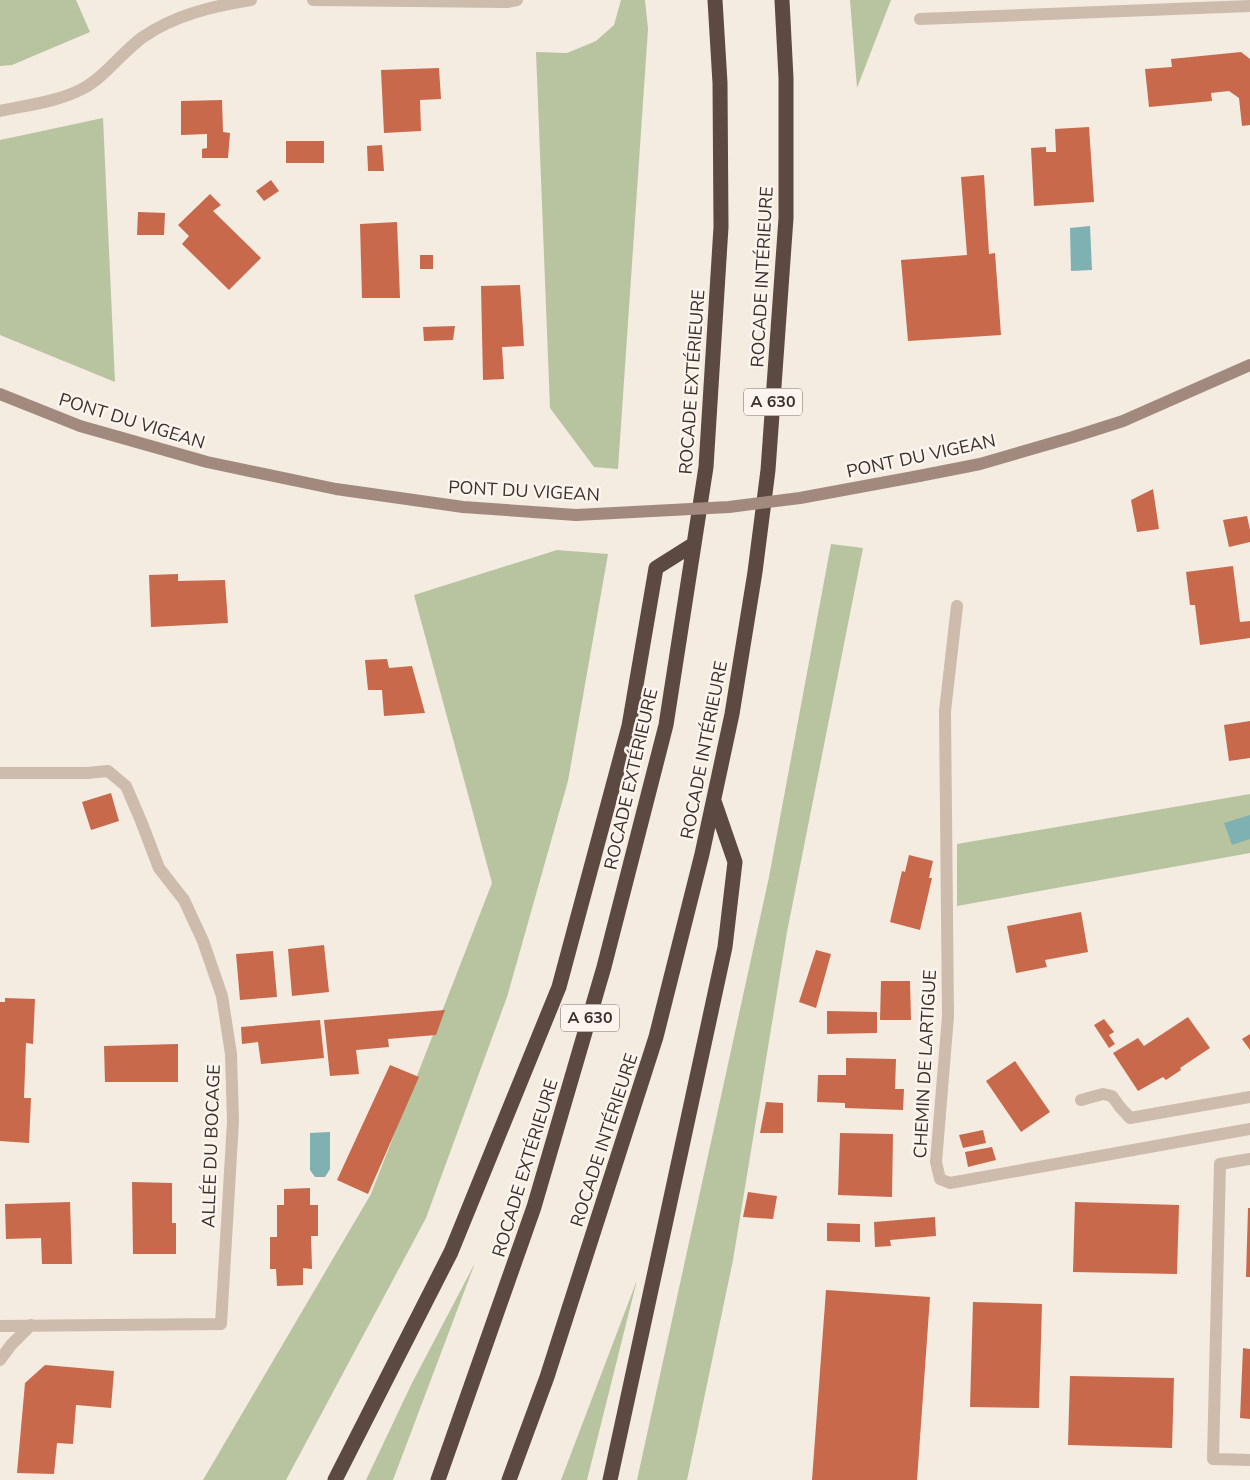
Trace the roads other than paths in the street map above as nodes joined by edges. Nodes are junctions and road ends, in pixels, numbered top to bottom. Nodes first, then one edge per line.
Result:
1 (251, 0) edge
2 (313, 0) edge
3 (517, 0) edge
4 (716, 0) edge
5 (782, 0) edge
6 (1250, 6) edge
7 (920, 18) dead end
8 (0, 111) edge
9 (1250, 365) edge
10 (0, 394) edge
11 (694, 544) junction
12 (957, 606) dead end
13 (0, 773) edge
14 (714, 800) junction
15 (1250, 1098) edge
16 (1081, 1100) dead end
17 (1250, 1129) edge
18 (1250, 1158) edge
19 (31, 1325) junction
20 (0, 1326) edge
21 (0, 1360) edge
22 (1250, 1460) edge
23 (335, 1480) edge
24 (438, 1480) edge
25 (509, 1480) edge
26 (610, 1480) edge

1 - 8 street
2 - 3 street
4 - 11 highway, ROCADE EXTÉRIEURE / A 630
5 - 14 highway, ROCADE INTÉRIEURE / A 630
6 - 7 street
9 - 10 street, PONT DU VIGEAN, bridge
11 - 23 highway
11 - 24 highway, ROCADE EXTÉRIEURE / A 630
12 - 17 street, CHEMIN DE LARTIGUE
13 - 19 street, ALLÉE DU BOCAGE
14 - 25 highway, ROCADE INTÉRIEURE / A 630
14 - 26 highway
15 - 16 street
18 - 22 street
19 - 20 street, ALLÉE DU BOCAGE
19 - 21 street

